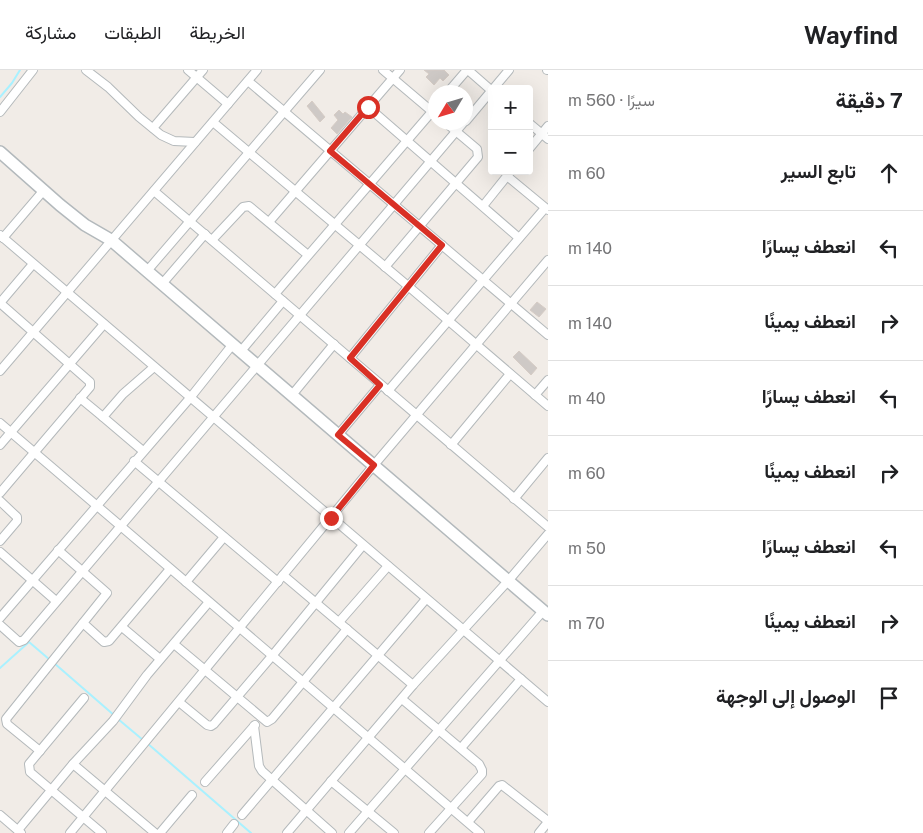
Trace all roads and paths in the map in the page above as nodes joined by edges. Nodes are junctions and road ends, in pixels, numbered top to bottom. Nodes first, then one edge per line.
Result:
1 (33, 70) edge
2 (86, 70) edge
3 (188, 70) edge
4 (203, 70) edge
5 (257, 70) edge
6 (319, 70) edge
7 (383, 70) edge
8 (400, 70) edge
9 (467, 70) edge
10 (509, 70) edge
11 (196, 78) junction
12 (393, 78) junction
13 (248, 81) junction
14 (454, 85) edge
15 (496, 85) edge
16 (488, 87) edge
17 (488, 95) edge
18 (228, 104) junction
19 (428, 106) edge
20 (368, 107) junction
21 (284, 111) junction
22 (0, 112) edge
23 (473, 113) edge
24 (428, 117) edge
25 (213, 122) junction
26 (533, 126) edge
27 (548, 126) edge
28 (153, 128) junction
29 (456, 132) joint
30 (545, 136) edge
31 (406, 141) junction
32 (195, 142) junction
33 (533, 146) edge
34 (330, 151) junction
35 (0, 152) edge
36 (248, 153) junction
37 (431, 161) junction
38 (507, 175) edge
39 (511, 175) edge
40 (456, 182) junction
41 (370, 184) junction
42 (44, 190) junction
43 (154, 191) junction
44 (295, 192) junction
45 (394, 205) junction
46 (483, 206) junction
47 (547, 209) edge
48 (190, 221) junction
49 (269, 222) junction
50 (334, 224) junction
51 (420, 226) junction
52 (205, 234) junction
53 (1, 237) edge
54 (519, 238) junction
55 (111, 240) junction
56 (212, 240) junction
57 (442, 245) junction
58 (359, 246) junction
59 (308, 255) junction
60 (33, 264) junction
61 (546, 265) edge
62 (385, 267) junction
63 (147, 271) junction
64 (484, 281) junction
65 (162, 284) junction
66 (408, 286) junction
67 (67, 293) junction
68 (275, 294) junction
69 (283, 301) junction
70 (0, 303) edge
71 (511, 304) junction
72 (300, 315) junction
73 (449, 322) junction
74 (104, 324) junction
75 (34, 332) junction
76 (548, 335) edge
77 (334, 344) junction
78 (476, 345) junction
79 (237, 348) junction
80 (350, 358) junction
81 (70, 364) junction
82 (257, 365) junction
83 (154, 367) junction
84 (0, 370) edge
85 (510, 374) junction
86 (548, 380) edge
87 (380, 385) junction
88 (388, 391) junction
89 (292, 394) junction
90 (535, 395) junction
91 (80, 398) junction
92 (190, 398) junction
93 (548, 406) edge
94 (416, 415) junction
95 (103, 417) junction
96 (213, 418) junction
97 (0, 423) edge
98 (11, 432) junction
99 (338, 435) junction
100 (0, 445) edge
101 (451, 445) junction
102 (143, 451) junction
103 (34, 452) junction
104 (548, 458) edge
105 (134, 461) junction
106 (374, 465) junction
107 (159, 482) junction
108 (0, 492) edge
109 (514, 499) junction
110 (0, 501) edge
111 (96, 506) junction
112 (331, 518) junction
113 (121, 526) junction
114 (548, 528) edge
115 (548, 534) edge
116 (224, 537) junction
117 (0, 541) edge
118 (363, 545) junction
119 (58, 550) junction
120 (0, 552) edge
121 (388, 566) junction
122 (170, 569) junction
123 (82, 570) junction
124 (283, 575) junction
125 (32, 580) junction
126 (509, 580) junction
127 (186, 582) junction
128 (278, 582) junction
129 (426, 599) junction
130 (56, 601) junction
131 (209, 602) junction
132 (316, 602) junction
133 (545, 613) edge
134 (0, 618) edge
135 (339, 622) junction
136 (83, 623) junction
137 (0, 626) edge
138 (122, 627) junction
139 (240, 628) junction
140 (347, 629) junction
141 (463, 630) junction
142 (174, 644) junction
143 (378, 655) junction
144 (272, 656) junction
145 (160, 659) junction
146 (499, 660) junction
147 (205, 670) junction
148 (521, 679) junction
149 (303, 682) junction
150 (413, 685) junction
151 (237, 697) junction
152 (84, 698) dead end
153 (402, 698) junction
154 (179, 702) junction
155 (548, 702) edge
156 (333, 708) junction
157 (261, 717) junction
158 (254, 726) junction
159 (438, 729) junction
160 (368, 738) junction
161 (461, 748) junction
162 (40, 751) junction
163 (73, 764) junction
164 (404, 768) junction
165 (271, 780) junction
166 (332, 780) junction
167 (205, 782) dead end
168 (52, 790) junction
169 (105, 791) junction
170 (192, 795) dead end
171 (451, 808) junction
172 (306, 810) junction
173 (368, 811) junction
174 (0, 815) edge
175 (242, 815) dead end
176 (83, 817) junction
177 (468, 822) junction
178 (548, 822) edge
179 (234, 824) dead end
180 (20, 832) edge
181 (70, 833) edge
182 (102, 833) edge
183 (155, 833) edge
184 (160, 833) edge
185 (226, 833) edge
186 (286, 833) edge
187 (332, 833) edge
188 (349, 833) edge
189 (394, 833) edge
190 (430, 833) edge
191 (480, 833) edge
192 (539, 833) edge

1 - 22 street
2 - 28 street
3 - 11 street
4 - 11 street
5 - 13 street
6 - 21 street
7 - 12 street
8 - 12 street
9 - 14 street
9 - 16 street
10 - 15 street
11 - 18 street
11 - 28 street
12 - 19 street
12 - 20 street
13 - 18 street
13 - 21 street
17 - 23 street
18 - 25 street
20 - 31 street
20 - 34 street
21 - 34 street
21 - 36 street
24 - 31 street
25 - 32 street
25 - 36 street
26 - 30 street
27 - 30 street
28 - 32 street
29 - 37 street
29 - 40 street
30 - 33 street
31 - 37 street
31 - 41 street
32 - 43 street
34 - 41 street
34 - 44 street
35 - 42 street
36 - 44 street
36 - 48 street
37 - 40 street
37 - 45 street
38 - 46 street
39 - 47 street
40 - 46 street
40 - 51 street
41 - 45 street
41 - 50 street
42 - 53 street
42 - 55 street
43 - 48 street
43 - 55 street
44 - 49 street
44 - 50 street
45 - 51 street
45 - 58 street
46 - 54 street
47 - 54 street
48 - 52 street
48 - 63 street
49 - 56 street
49 - 59 street
50 - 58 street
50 - 59 street
51 - 57 street
51 - 62 street
52 - 56 street
52 - 65 street
53 - 60 street
54 - 64 street
55 - 63 street
55 - 67 street
56 - 68 street
57 - 64 street
57 - 66 street
58 - 62 street
58 - 72 street
59 - 68 street
60 - 67 street
60 - 70 street
61 - 71 street
62 - 66 street
63 - 65 street
64 - 71 street
64 - 73 street
65 - 79 street
66 - 73 street
66 - 80 street
67 - 74 street
67 - 75 street
68 - 69 street
69 - 72 street
69 - 79 street
70 - 75 street
71 - 76 street
71 - 78 street
72 - 77 street
72 - 82 street
73 - 78 street
73 - 88 street
74 - 81 street
74 - 83 street
75 - 81 street
75 - 84 street
77 - 80 street
77 - 89 street
78 - 85 street
78 - 94 street
79 - 82 street
79 - 92 street
80 - 87 street
81 - 91 street
81 - 98 street
82 - 89 street
82 - 96 street
83 - 92 street
83 - 95 street
85 - 90 street
85 - 101 street
86 - 90 street
87 - 88 street
87 - 99 street
88 - 94 street
89 - 99 street
90 - 93 street
91 - 95 street
91 - 103 street
92 - 96 street
92 - 102 street
94 - 101 street
94 - 106 street
95 - 102 street
96 - 107 street
96 - 112 street
97 - 98 street
98 - 100 street
98 - 103 street
99 - 106 street
101 - 109 street
102 - 105 street
103 - 108 street
103 - 111 street
104 - 109 street
105 - 107 street
105 - 111 street
106 - 112 street
106 - 126 street
107 - 113 street
107 - 116 street
109 - 114 street
110 - 117 street
111 - 113 street
111 - 119 street
112 - 118 street
112 - 124 street
113 - 122 street
113 - 123 street
115 - 126 street
116 - 127 street
116 - 128 street
118 - 121 street
118 - 132 street
119 - 123 street
119 - 125 street
120 - 125 street
121 - 129 street
121 - 135 street
122 - 127 street
122 - 138 street
123 - 130 street
123 - 136 street
124 - 128 street
124 - 132 street
125 - 130 street
125 - 134 street
126 - 133 street
126 - 141 street
127 - 131 street
128 - 139 street
129 - 141 street
129 - 143 street
130 - 137 street
131 - 139 street
131 - 142 street
132 - 135 street
132 - 144 street
133 - 146 street
135 - 140 street
136 - 138 street
136 - 162 street
138 - 145 street
139 - 144 street
139 - 147 street
140 - 143 street
140 - 149 street
141 - 146 street
141 - 150 street
142 - 145 street
142 - 147 street
143 - 150 street
143 - 156 street
144 - 149 street
144 - 151 street
145 - 163 street
146 - 148 street
146 - 159 street
147 - 151 street
147 - 154 street
148 - 155 street
148 - 161 street
149 - 156 street
149 - 157 street
150 - 153 street
151 - 154 street
151 - 157 street
152 - 162 street
153 - 159 street
153 - 160 street
154 - 169 street
156 - 160 street
156 - 165 street
157 - 158 street
158 - 165 street
158 - 167 street
159 - 161 street
159 - 164 street
160 - 164 street
160 - 166 street
161 - 171 street
162 - 168 street
163 - 168 street
163 - 169 street
164 - 171 street
164 - 173 street
165 - 172 street
165 - 175 street
166 - 172 street
166 - 173 street
168 - 176 street
168 - 180 street
169 - 176 street
169 - 183 street
170 - 184 street
171 - 177 street
171 - 190 street
172 - 186 street
172 - 187 street
173 - 188 street
173 - 189 street
174 - 180 street
176 - 181 street
176 - 182 street
177 - 178 street
177 - 191 street
178 - 192 street
179 - 185 street

